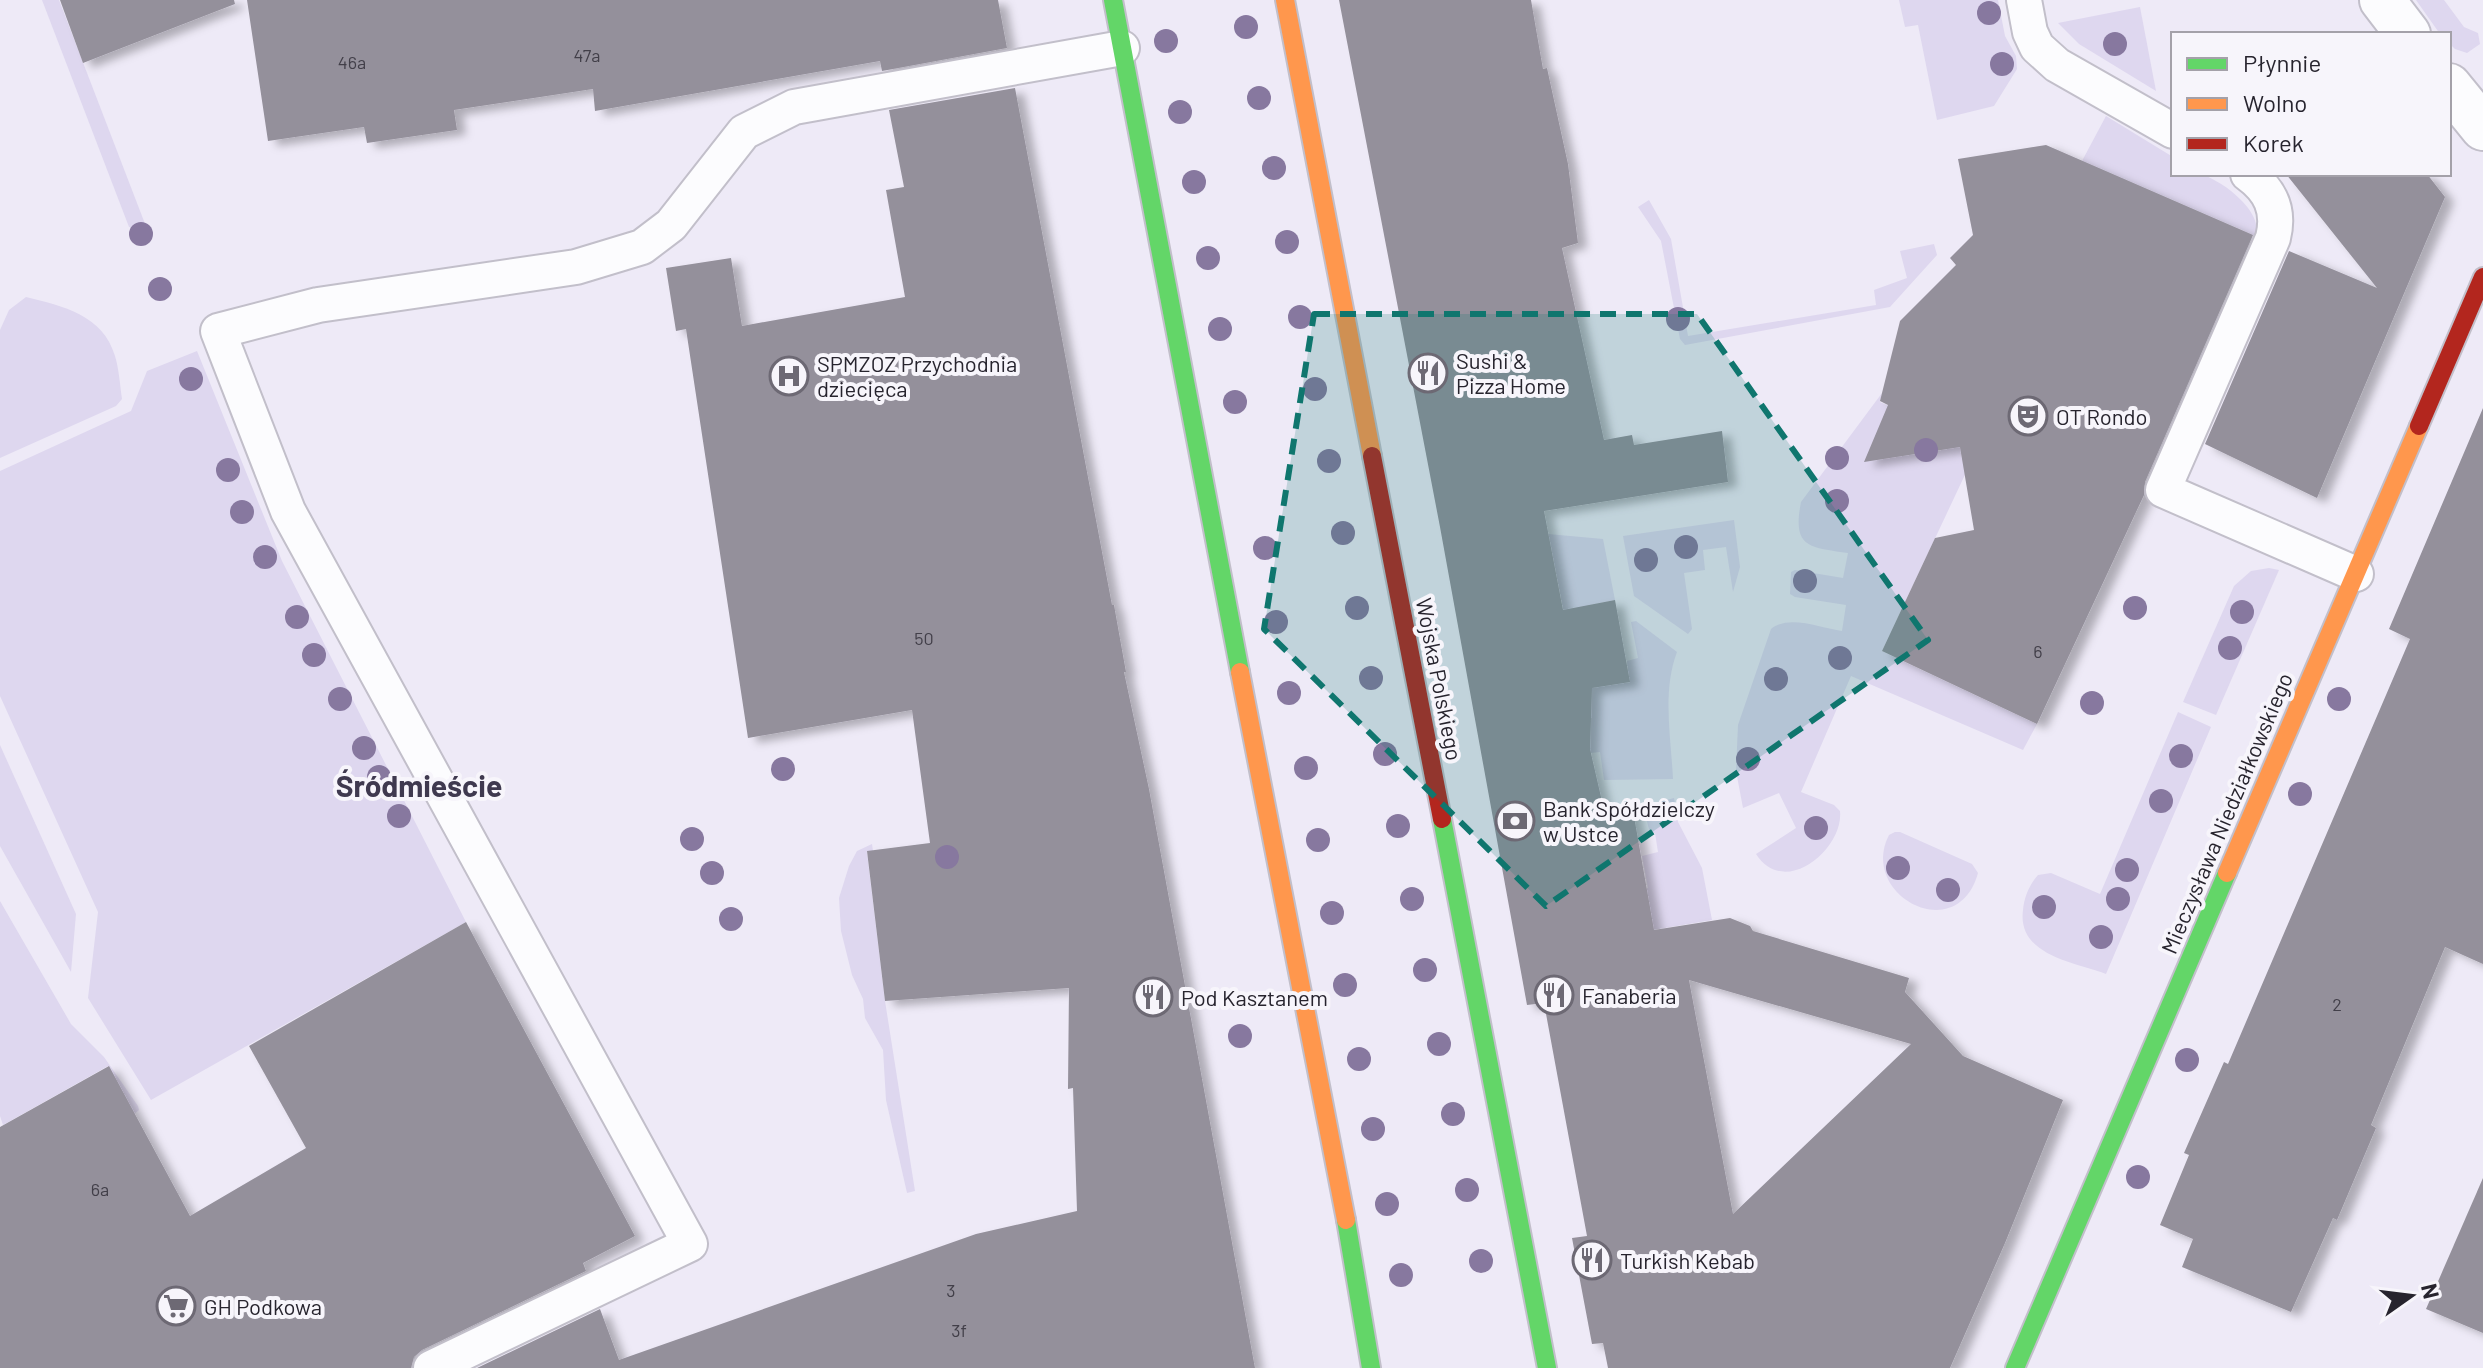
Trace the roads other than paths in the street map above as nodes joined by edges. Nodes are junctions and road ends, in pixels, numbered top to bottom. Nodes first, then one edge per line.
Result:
1 (1113, 0) edge
2 (1285, 0) edge
3 (2024, 0) edge
4 (2382, 0) edge
5 (2406, 32) edge
6 (1122, 48) junction
7 (2451, 88) edge
8 (2483, 128) edge
9 (2171, 130) edge
10 (2250, 176) edge
11 (2483, 277) edge
12 (2356, 574) junction
13 (431, 1368) edge
14 (1371, 1368) edge
15 (1547, 1368) edge
16 (2015, 1368) edge

1 - 6 street
2 - 15 street, Wojska Polskiego
3 - 9 lane
4 - 5 street
6 - 13 lane
6 - 14 street
7 - 8 street
10 - 12 lane
11 - 12 street, Mieczysława Niedziałkowskiego
12 - 16 street, Mieczysława Niedziałkowskiego

